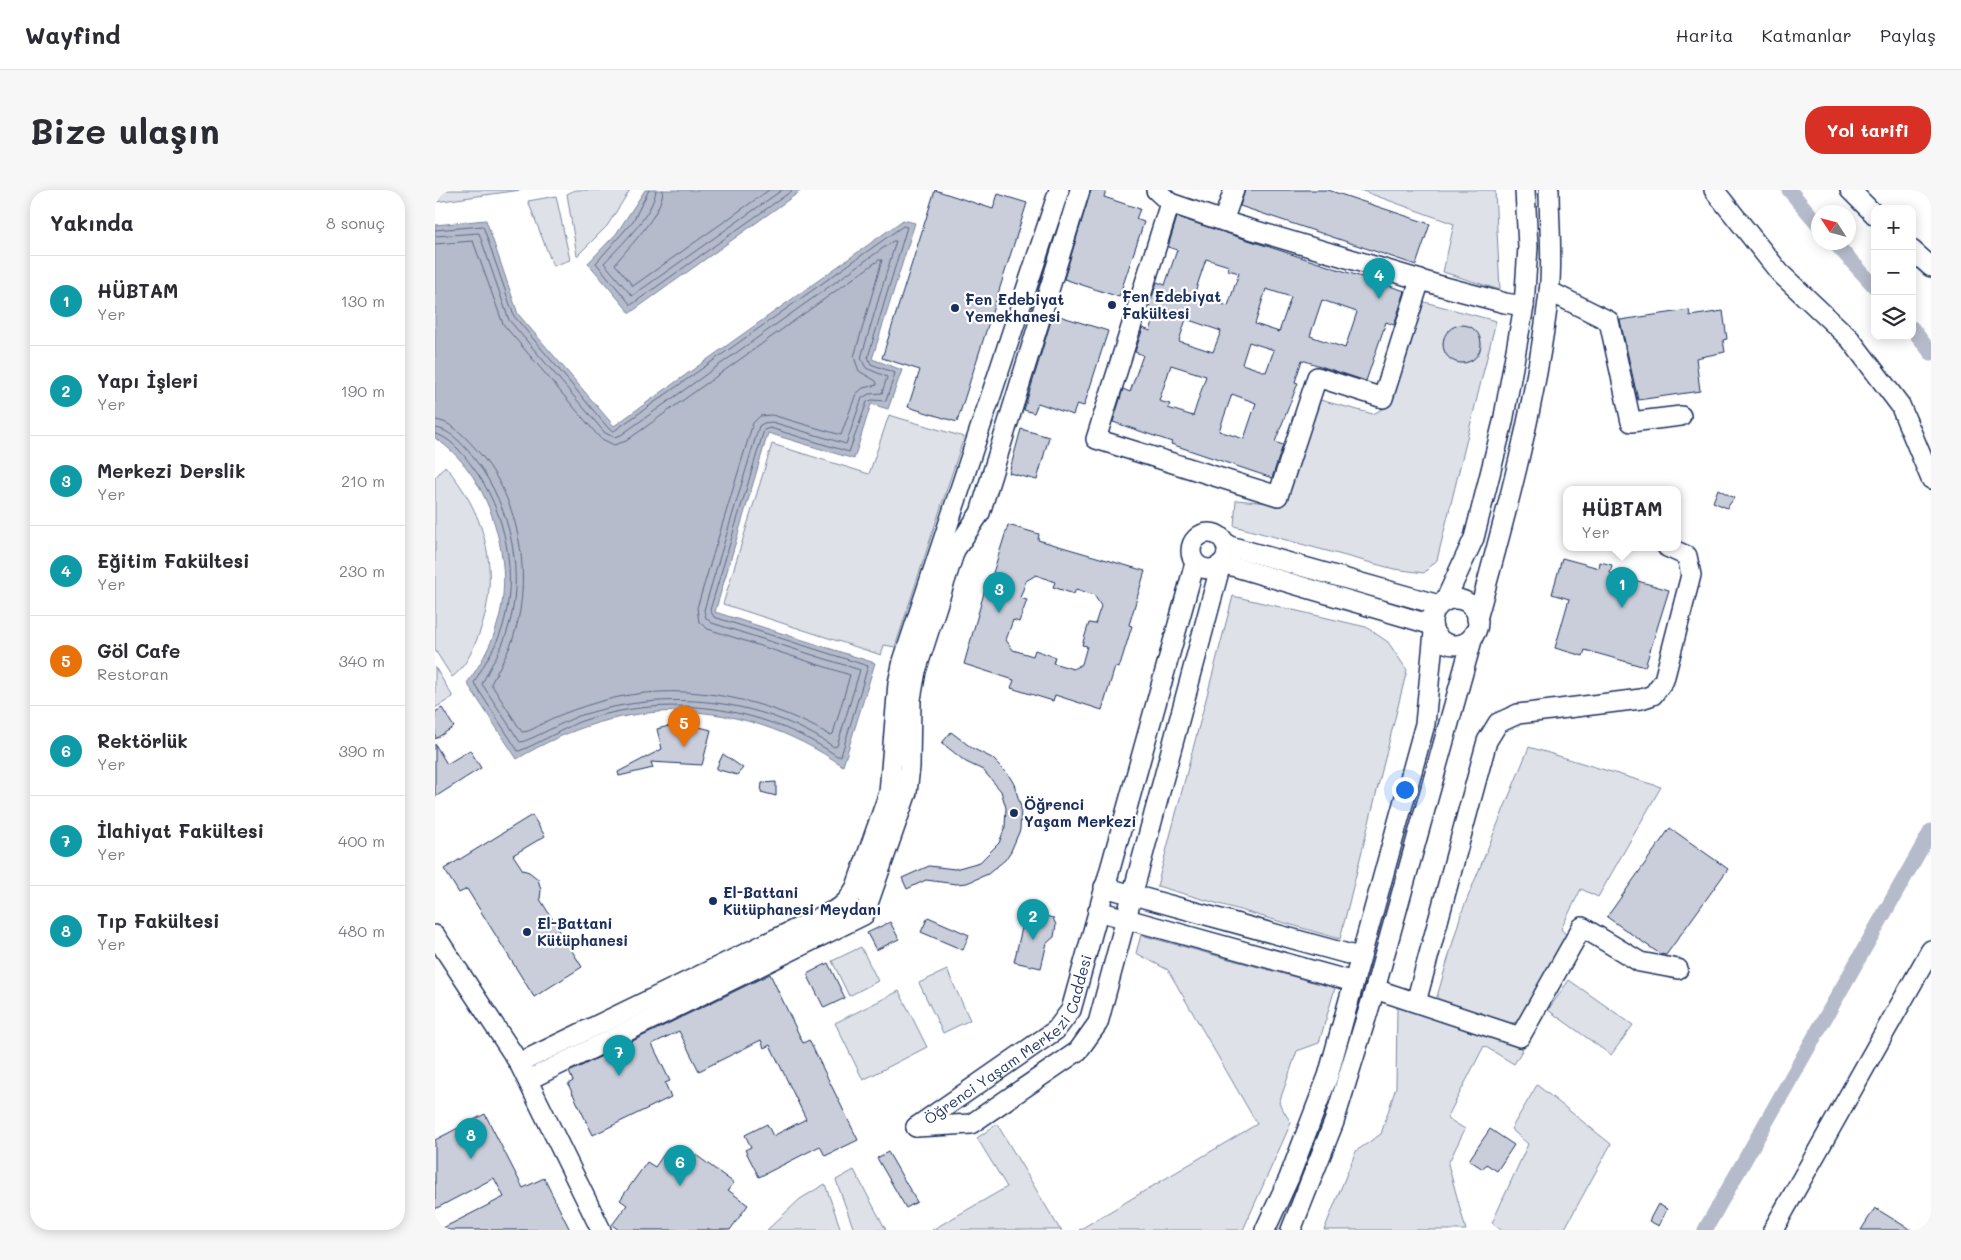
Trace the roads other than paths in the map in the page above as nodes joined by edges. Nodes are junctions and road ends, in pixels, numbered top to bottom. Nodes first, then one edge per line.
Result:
1 (1059, 190) edge
2 (1080, 190) edge
3 (1155, 190) edge
4 (1234, 190) edge
5 (1525, 190) edge
6 (1549, 190) edge
7 (1714, 190) edge
8 (1850, 190) edge
9 (1170, 203) junction
10 (1871, 211) edge
11 (1223, 221) junction
12 (1916, 254) edge
13 (1931, 267) edge
14 (1420, 280) junction
15 (1549, 291) junction
16 (1524, 306) junction
17 (1681, 416) dead end
18 (1931, 479) edge
19 (1676, 551) edge
20 (1223, 558) junction
21 (1195, 563) junction
22 (1442, 603) junction
23 (1476, 626) junction
24 (1433, 628) junction
25 (1104, 886) junction
26 (1133, 894) junction
27 (1098, 911) junction
28 (1126, 919) junction
29 (435, 935) edge
30 (1931, 950) edge
31 (1359, 957) junction
32 (1678, 968) dead end
33 (1353, 982) junction
34 (1375, 989) junction
35 (1416, 1002) junction
36 (519, 1063) junction
37 (527, 1080) junction
38 (601, 1230) edge
39 (1265, 1230) edge
40 (1291, 1230) edge
41 (1773, 1230) edge

1 - 36 street
2 - 37 street
3 - 9 street
4 - 11 street
5 - 16 street
6 - 15 street
7 - 18 street
8 - 10 street
9 - 11 street
9 - 14 street
11 - 14 street
12 - 13 street
14 - 16 street
15 - 17 street
15 - 23 street
16 - 22 street
19 - 35 street
20 - 21 street
20 - 21 street
20 - 22 street
20 - 24 street
20 - 26 street, Öğrenci Yaşam Merkezi Caddesi
21 - 25 street, Öğrenci Yaşam Merkezi Caddesi
22 - 23 street
22 - 24 street
23 - 24 street
23 - 34 street
24 - 31 street
25 - 26 street
25 - 27 street, Öğrenci Yaşam Merkezi Caddesi
26 - 28 street, Öğrenci Yaşam Merkezi Caddesi
26 - 31 street
27 - 28 street
27 - 28 street, Öğrenci Yaşam Merkezi Caddesi
28 - 33 street
29 - 36 street
30 - 41 street
31 - 33 street
32 - 35 street
33 - 39 street
34 - 35 street
34 - 40 street
36 - 37 street
37 - 38 street

